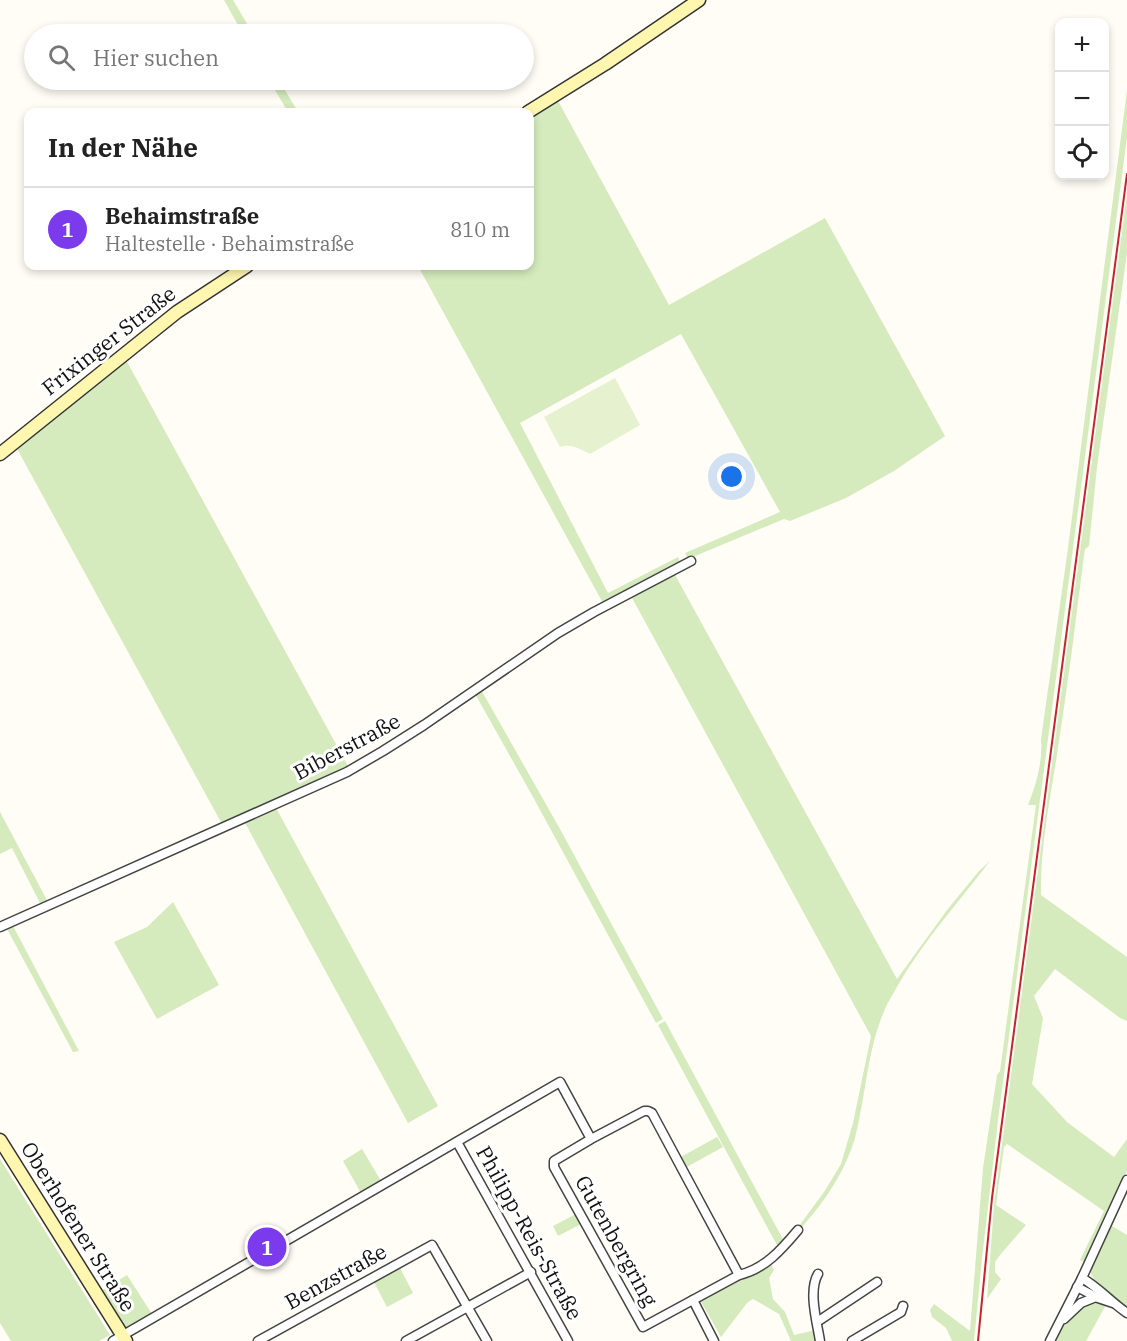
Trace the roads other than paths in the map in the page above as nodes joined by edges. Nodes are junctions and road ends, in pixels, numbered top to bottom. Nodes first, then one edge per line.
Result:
1 (699, 0) edge
2 (534, 108) edge
3 (241, 270) edge
4 (0, 454) edge
5 (691, 561) dead end
6 (0, 927) edge
7 (591, 1139) junction
8 (0, 1140) edge
9 (457, 1142) junction
10 (1127, 1180) edge
11 (798, 1230) dead end
12 (531, 1272) junction
13 (818, 1274) dead end
14 (739, 1275) junction
15 (1082, 1278) junction
16 (877, 1282) dead end
17 (1077, 1287) junction
18 (1097, 1297) junction
19 (693, 1300) junction
20 (1113, 1303) junction
21 (467, 1306) junction
22 (903, 1306) dead end
23 (1127, 1313) edge
24 (818, 1322) junction
25 (1059, 1323) junction
26 (121, 1339) edge
27 (258, 1341) edge
28 (407, 1341) edge
29 (487, 1341) edge
30 (568, 1341) edge
31 (714, 1341) edge
32 (820, 1341) edge
33 (852, 1341) edge
34 (1050, 1341) edge

1 - 2 street
3 - 4 street, Frixinger Straße
5 - 6 street, Biberstraße
7 - 9 street
7 - 14 street, Gutenbergring
7 - 19 street, Gutenbergring
8 - 26 street, Oberhofener Straße
9 - 12 street, Philipp-Reis-Straße
9 - 26 street
10 - 15 street
11 - 14 street, Gutenbergring
12 - 21 street
12 - 30 street, Philipp-Reis-Straße
13 - 24 street
14 - 19 street, Gutenbergring
15 - 17 street
15 - 20 street
16 - 24 street
17 - 18 street
17 - 25 street
18 - 20 street
18 - 25 street
19 - 31 street, Gutenbergring
20 - 23 street
21 - 27 street, Benzstraße
21 - 28 street
21 - 29 street
22 - 33 street
24 - 32 street
25 - 34 street

